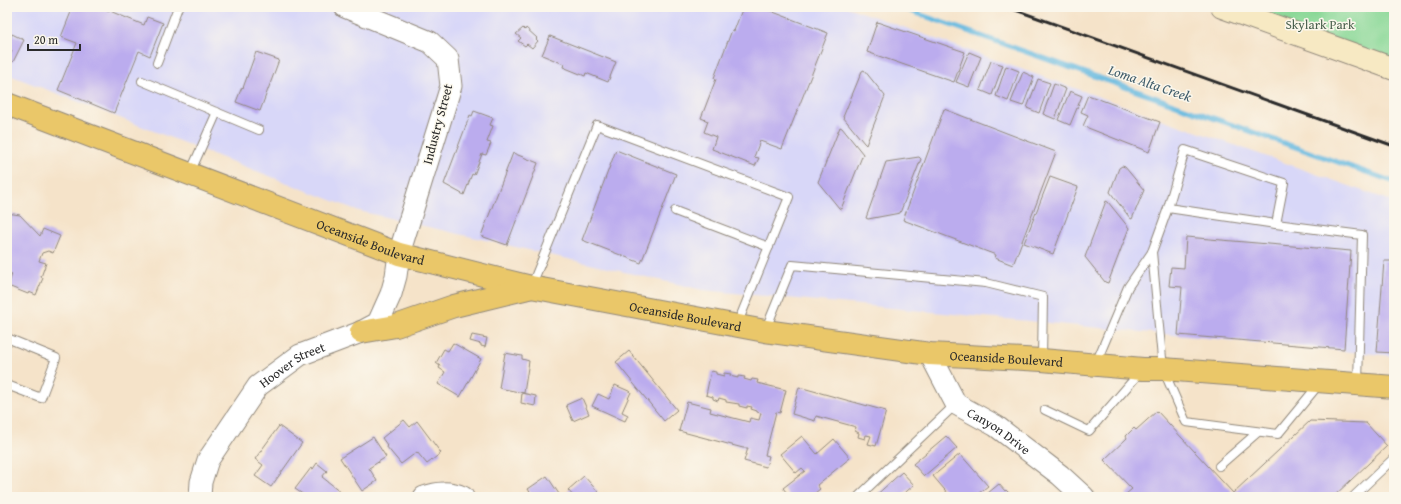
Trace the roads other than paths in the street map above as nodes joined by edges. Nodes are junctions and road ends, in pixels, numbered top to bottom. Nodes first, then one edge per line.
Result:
1 (178, 7) edge
2 (346, 7) edge
3 (1222, 7) edge
4 (158, 64) dead end
5 (1394, 69) edge
6 (142, 81) dead end
7 (7, 104) edge
8 (217, 112) junction
9 (259, 130) dead end
10 (190, 174) junction
11 (1168, 208) junction
12 (675, 211) dead end
13 (1276, 224) junction
14 (768, 247) junction
15 (1152, 252) junction
16 (399, 254) junction
17 (531, 288) junction
18 (736, 326) junction
19 (765, 331) junction
20 (361, 332) junction
21 (7, 338) edge
22 (930, 354) junction
23 (1042, 360) junction
24 (1095, 364) junction
25 (1153, 369) junction
26 (1322, 381) junction
27 (1358, 384) junction
28 (7, 385) edge
29 (1394, 387) edge
30 (956, 404) junction
31 (1045, 410) dead end
32 (1258, 432) junction
33 (1394, 458) edge
34 (1219, 466) dead end
35 (200, 497) edge
36 (424, 497) edge
37 (463, 497) edge
38 (858, 497) edge
39 (1084, 497) edge
40 (1353, 497) edge

1 - 4 lane
2 - 16 street, Industry Street
3 - 5 main road
6 - 8 lane
7 - 10 main road, Oceanside Boulevard
8 - 9 lane
8 - 10 lane
10 - 16 main road, Oceanside Boulevard
11 - 13 lane
11 - 13 lane
11 - 15 lane
12 - 14 lane
13 - 27 lane
14 - 17 lane
14 - 18 lane
15 - 24 lane
15 - 25 lane
16 - 17 main road, Oceanside Boulevard
16 - 20 street, Hoover Street
17 - 18 main road, Oceanside Boulevard
17 - 20 main road
18 - 19 main road, Oceanside Boulevard
19 - 22 main road, Oceanside Boulevard
19 - 23 lane
20 - 35 street, Hoover Street
21 - 28 lane
22 - 23 main road, Oceanside Boulevard
22 - 30 street, Canyon Drive
23 - 24 main road, Oceanside Boulevard
24 - 25 main road, Oceanside Boulevard
25 - 26 main road, Oceanside Boulevard
25 - 31 lane
25 - 32 lane
26 - 27 main road, Oceanside Boulevard
26 - 32 lane
27 - 29 main road, Oceanside Boulevard
30 - 38 lane
30 - 39 street, Canyon Drive
32 - 34 lane
33 - 40 lane
36 - 37 street

